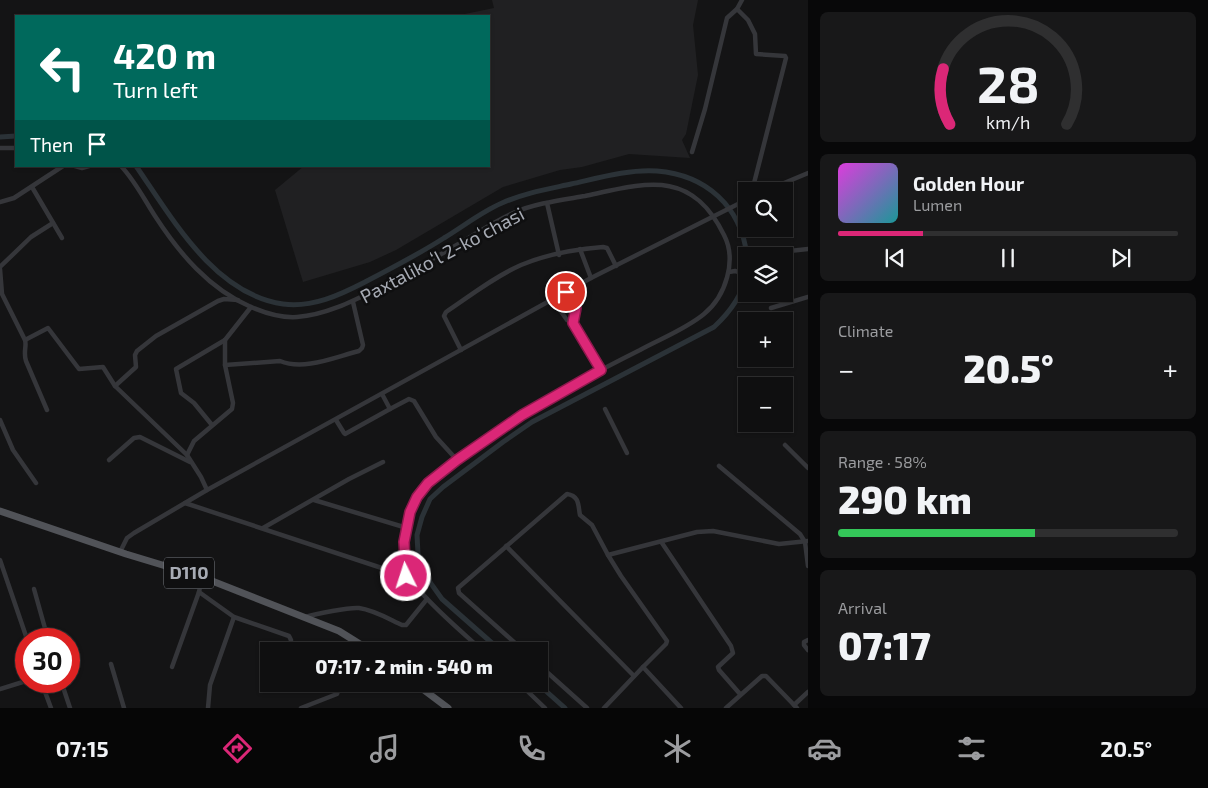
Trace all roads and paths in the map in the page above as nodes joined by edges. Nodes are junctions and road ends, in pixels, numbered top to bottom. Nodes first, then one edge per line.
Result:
1 (742, 0) edge
2 (736, 9) junction
3 (0, 148) edge
4 (15, 148) edge
5 (692, 152) dead end
6 (62, 167) edge
7 (121, 167) edge
8 (808, 173) edge
9 (754, 182) edge
10 (786, 182) edge
11 (32, 187) junction
12 (0, 202) edge
13 (547, 203) junction
14 (738, 203) edge
15 (712, 216) junction
16 (52, 222) junction
17 (62, 238) dead end
18 (580, 249) junction
19 (808, 249) edge
20 (793, 251) edge
21 (559, 255) junction
22 (616, 266) junction
23 (0, 268) edge
24 (728, 272) junction
25 (738, 272) edge
26 (591, 278) junction
27 (1, 279) edge
28 (566, 292) junction
29 (808, 297) edge
30 (552, 299) junction
31 (239, 300) junction
32 (353, 302) junction
33 (251, 307) junction
34 (771, 308) dead end
35 (573, 323) junction
36 (25, 340) junction
37 (225, 340) junction
38 (461, 350) junction
39 (225, 365) junction
40 (601, 370) junction
41 (115, 386) junction
42 (382, 394) junction
43 (390, 409) junction
44 (605, 409) dead end
45 (47, 410) dead end
46 (0, 420) edge
47 (336, 420) junction
48 (212, 425) junction
49 (785, 445) dead end
50 (627, 453) dead end
51 (187, 455) junction
52 (109, 460) dead end
53 (457, 460) junction
54 (192, 462) junction
55 (383, 462) dead end
56 (719, 466) dead end
57 (808, 468) edge
58 (36, 483) dead end
59 (207, 490) junction
60 (314, 500) junction
61 (185, 503) junction
62 (0, 511) edge
63 (263, 528) junction
64 (407, 528) junction
65 (806, 542) edge
66 (662, 543) junction
67 (506, 546) junction
68 (120, 552) junction
69 (608, 555) junction
70 (0, 560) edge
71 (808, 566) edge
72 (406, 576) junction
73 (202, 578) junction
74 (34, 589) dead end
75 (199, 592) junction
76 (427, 599) junction
77 (234, 617) junction
78 (305, 617) junction
79 (23, 628) edge
80 (45, 628) edge
81 (808, 640) edge
82 (291, 642) edge
83 (354, 642) edge
84 (473, 642) edge
85 (514, 642) edge
86 (808, 650) edge
87 (111, 664) dead end
88 (643, 666) junction
89 (172, 667) dead end
90 (548, 673) edge
91 (634, 676) junction
92 (15, 684) edge
93 (0, 689) edge
94 (338, 692) edge
95 (427, 692) edge
96 (529, 692) edge
97 (808, 692) edge
98 (45, 693) edge
99 (65, 693) edge
100 (740, 694) junction
101 (796, 706) edge
102 (51, 708) edge
103 (70, 708) edge
104 (124, 708) edge
105 (208, 708) edge
106 (301, 708) edge
107 (448, 708) edge
108 (546, 708) edge
109 (587, 708) edge
110 (604, 708) edge
111 (681, 708) edge
112 (726, 708) edge

1 - 2 street
2 - 5 street
2 - 9 street
3 - 4 street
6 - 11 street
7 - 31 street, Paxtalikoʻl 2-koʻchasi
8 - 10 street
11 - 12 street
11 - 16 street
13 - 15 street, Paxtalikoʻl 2-koʻchasi
13 - 21 street
13 - 32 street, Paxtalikoʻl 2-koʻchasi
14 - 15 street
15 - 22 street
15 - 24 street, Paxtalikoʻl 2-koʻchasi
16 - 17 street
16 - 23 street
18 - 21 street
18 - 22 street
18 - 26 street
19 - 20 street
21 - 38 street
22 - 26 street
23 - 27 street
24 - 25 street
24 - 40 street
26 - 28 street
27 - 36 street
28 - 30 street
28 - 35 street
29 - 34 street
30 - 35 street
30 - 38 street
31 - 33 street, Paxtalikoʻl 2-koʻchasi
31 - 41 street
32 - 33 street, Paxtalikoʻl 2-koʻchasi
32 - 39 street
33 - 37 street
35 - 40 street
36 - 41 street
36 - 45 street
37 - 39 street
37 - 48 street
38 - 42 street
39 - 48 street
40 - 53 street
41 - 51 street
42 - 43 street
42 - 47 street
43 - 47 street
43 - 53 street
44 - 50 street
46 - 58 street
47 - 59 street
48 - 51 street
49 - 57 street
51 - 54 street
52 - 54 street
53 - 64 street
54 - 59 street
55 - 60 street
56 - 65 street
59 - 61 street
60 - 63 street
60 - 64 street
61 - 63 street
61 - 68 street
62 - 68 main road, D110
63 - 72 street
64 - 72 street
65 - 66 street
65 - 71 street
66 - 69 street
66 - 100 street
67 - 69 street
67 - 85 street
67 - 91 street
68 - 73 main road, D110
69 - 88 street
70 - 79 street
72 - 76 street
73 - 75 street
73 - 78 main road, D110
74 - 80 street
75 - 77 street
75 - 89 street
76 - 78 street
76 - 84 street
77 - 82 street
77 - 105 street
78 - 83 main road, D110
81 - 86 street
87 - 104 street
88 - 91 street
88 - 111 street
90 - 109 street
91 - 110 street
92 - 93 street
94 - 106 street
95 - 107 main road
96 - 108 street
97 - 101 street
98 - 102 street
99 - 103 street
100 - 101 street
100 - 112 street

